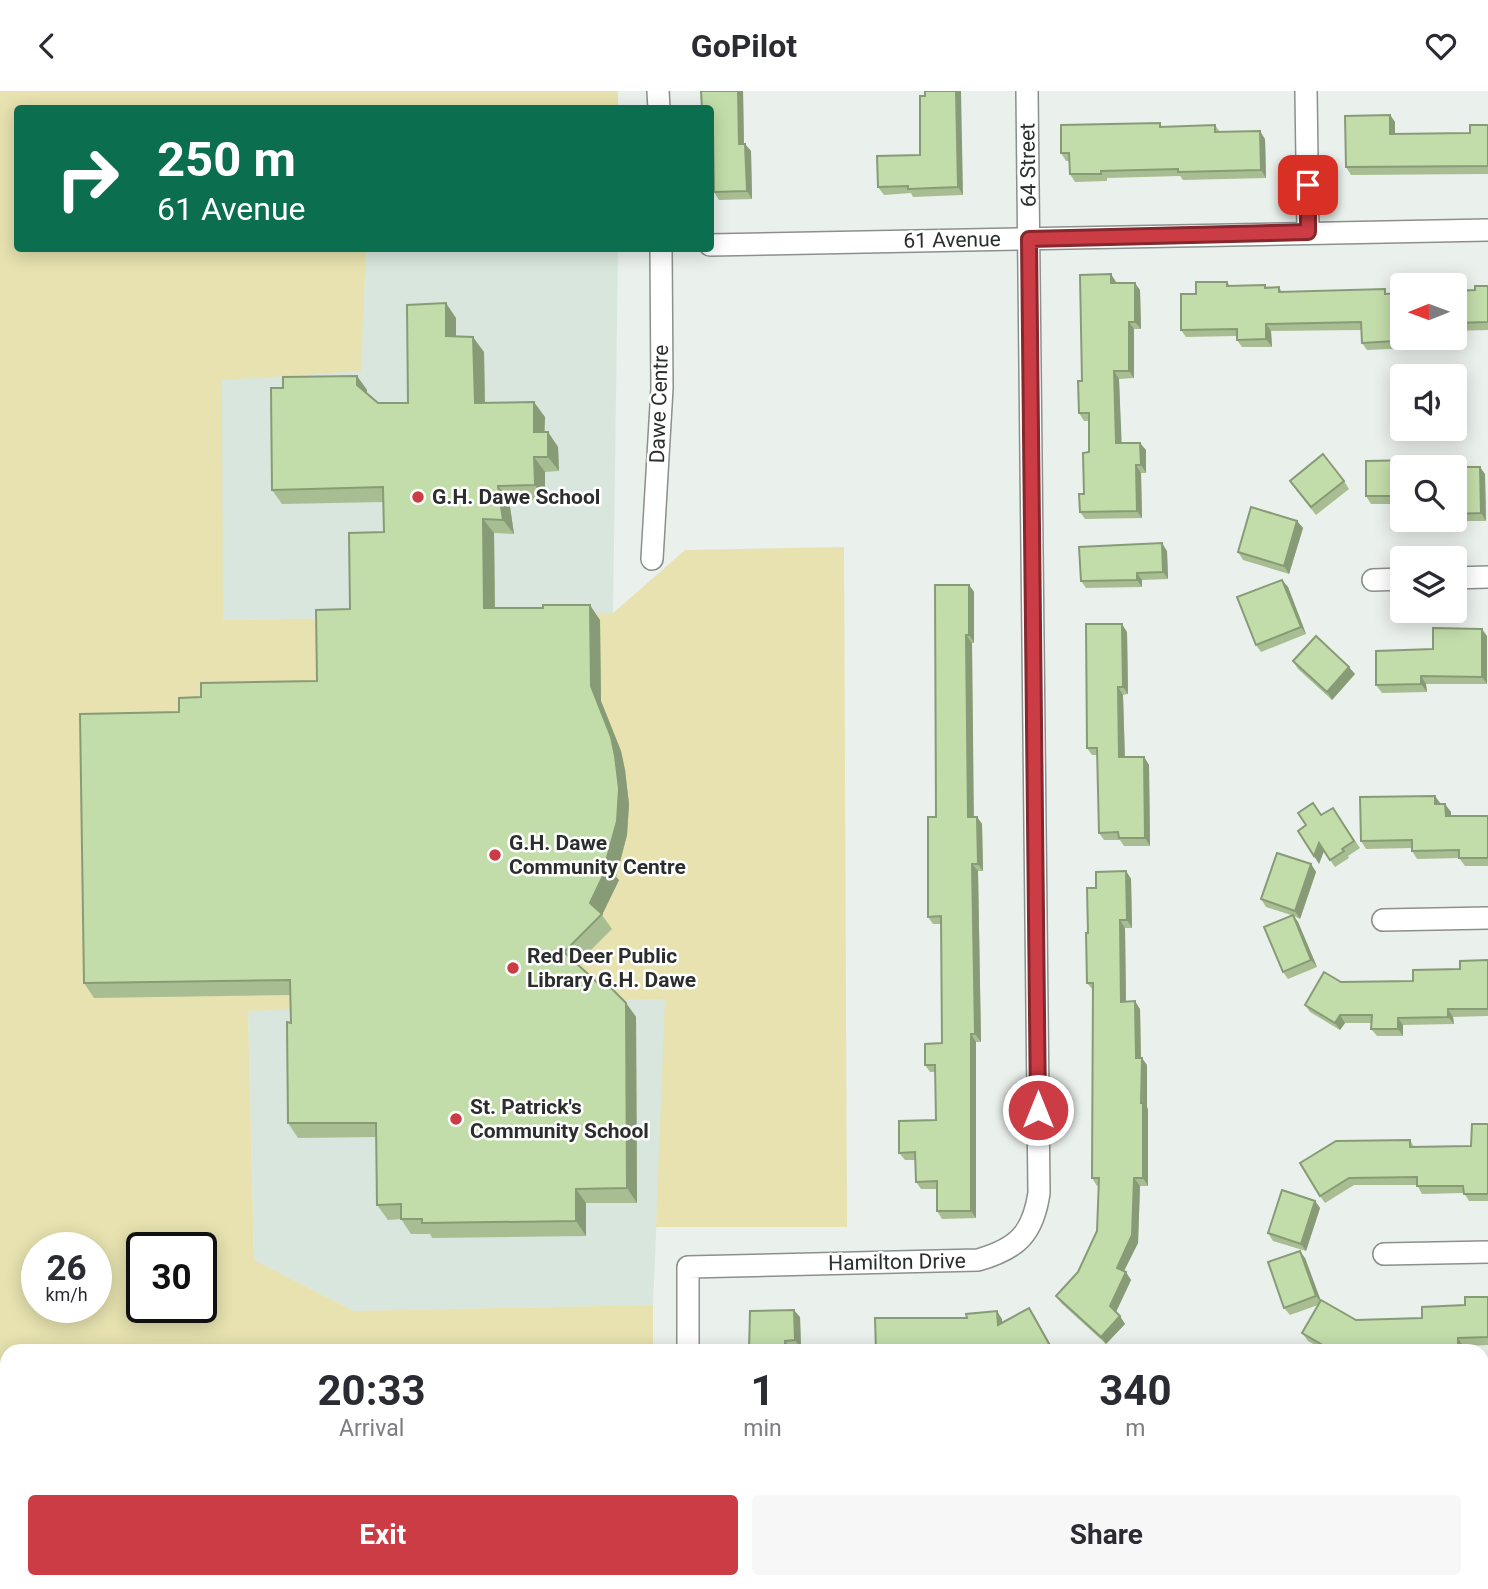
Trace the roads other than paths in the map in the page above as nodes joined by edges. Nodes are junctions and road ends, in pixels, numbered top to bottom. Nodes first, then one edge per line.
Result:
1 (1027, 91) edge
2 (1306, 91) edge
3 (1488, 230) edge
4 (1308, 232) junction
5 (1029, 239) junction
6 (714, 245) edge
7 (661, 252) edge
8 (652, 559) dead end
9 (1488, 577) edge
10 (1467, 578) edge
11 (1390, 579) edge
12 (1373, 580) dead end
13 (1488, 918) edge
14 (1383, 920) dead end
15 (1488, 1252) edge
16 (1384, 1254) dead end
17 (688, 1344) edge

1 - 5 street, 64 Street
2 - 4 street
3 - 4 street, 61 Avenue
4 - 5 street, 61 Avenue
5 - 6 street, 61 Avenue
5 - 17 street, Hamilton Drive
7 - 8 street, Dawe Centre
9 - 10 street
11 - 12 street
13 - 14 street
15 - 16 street

